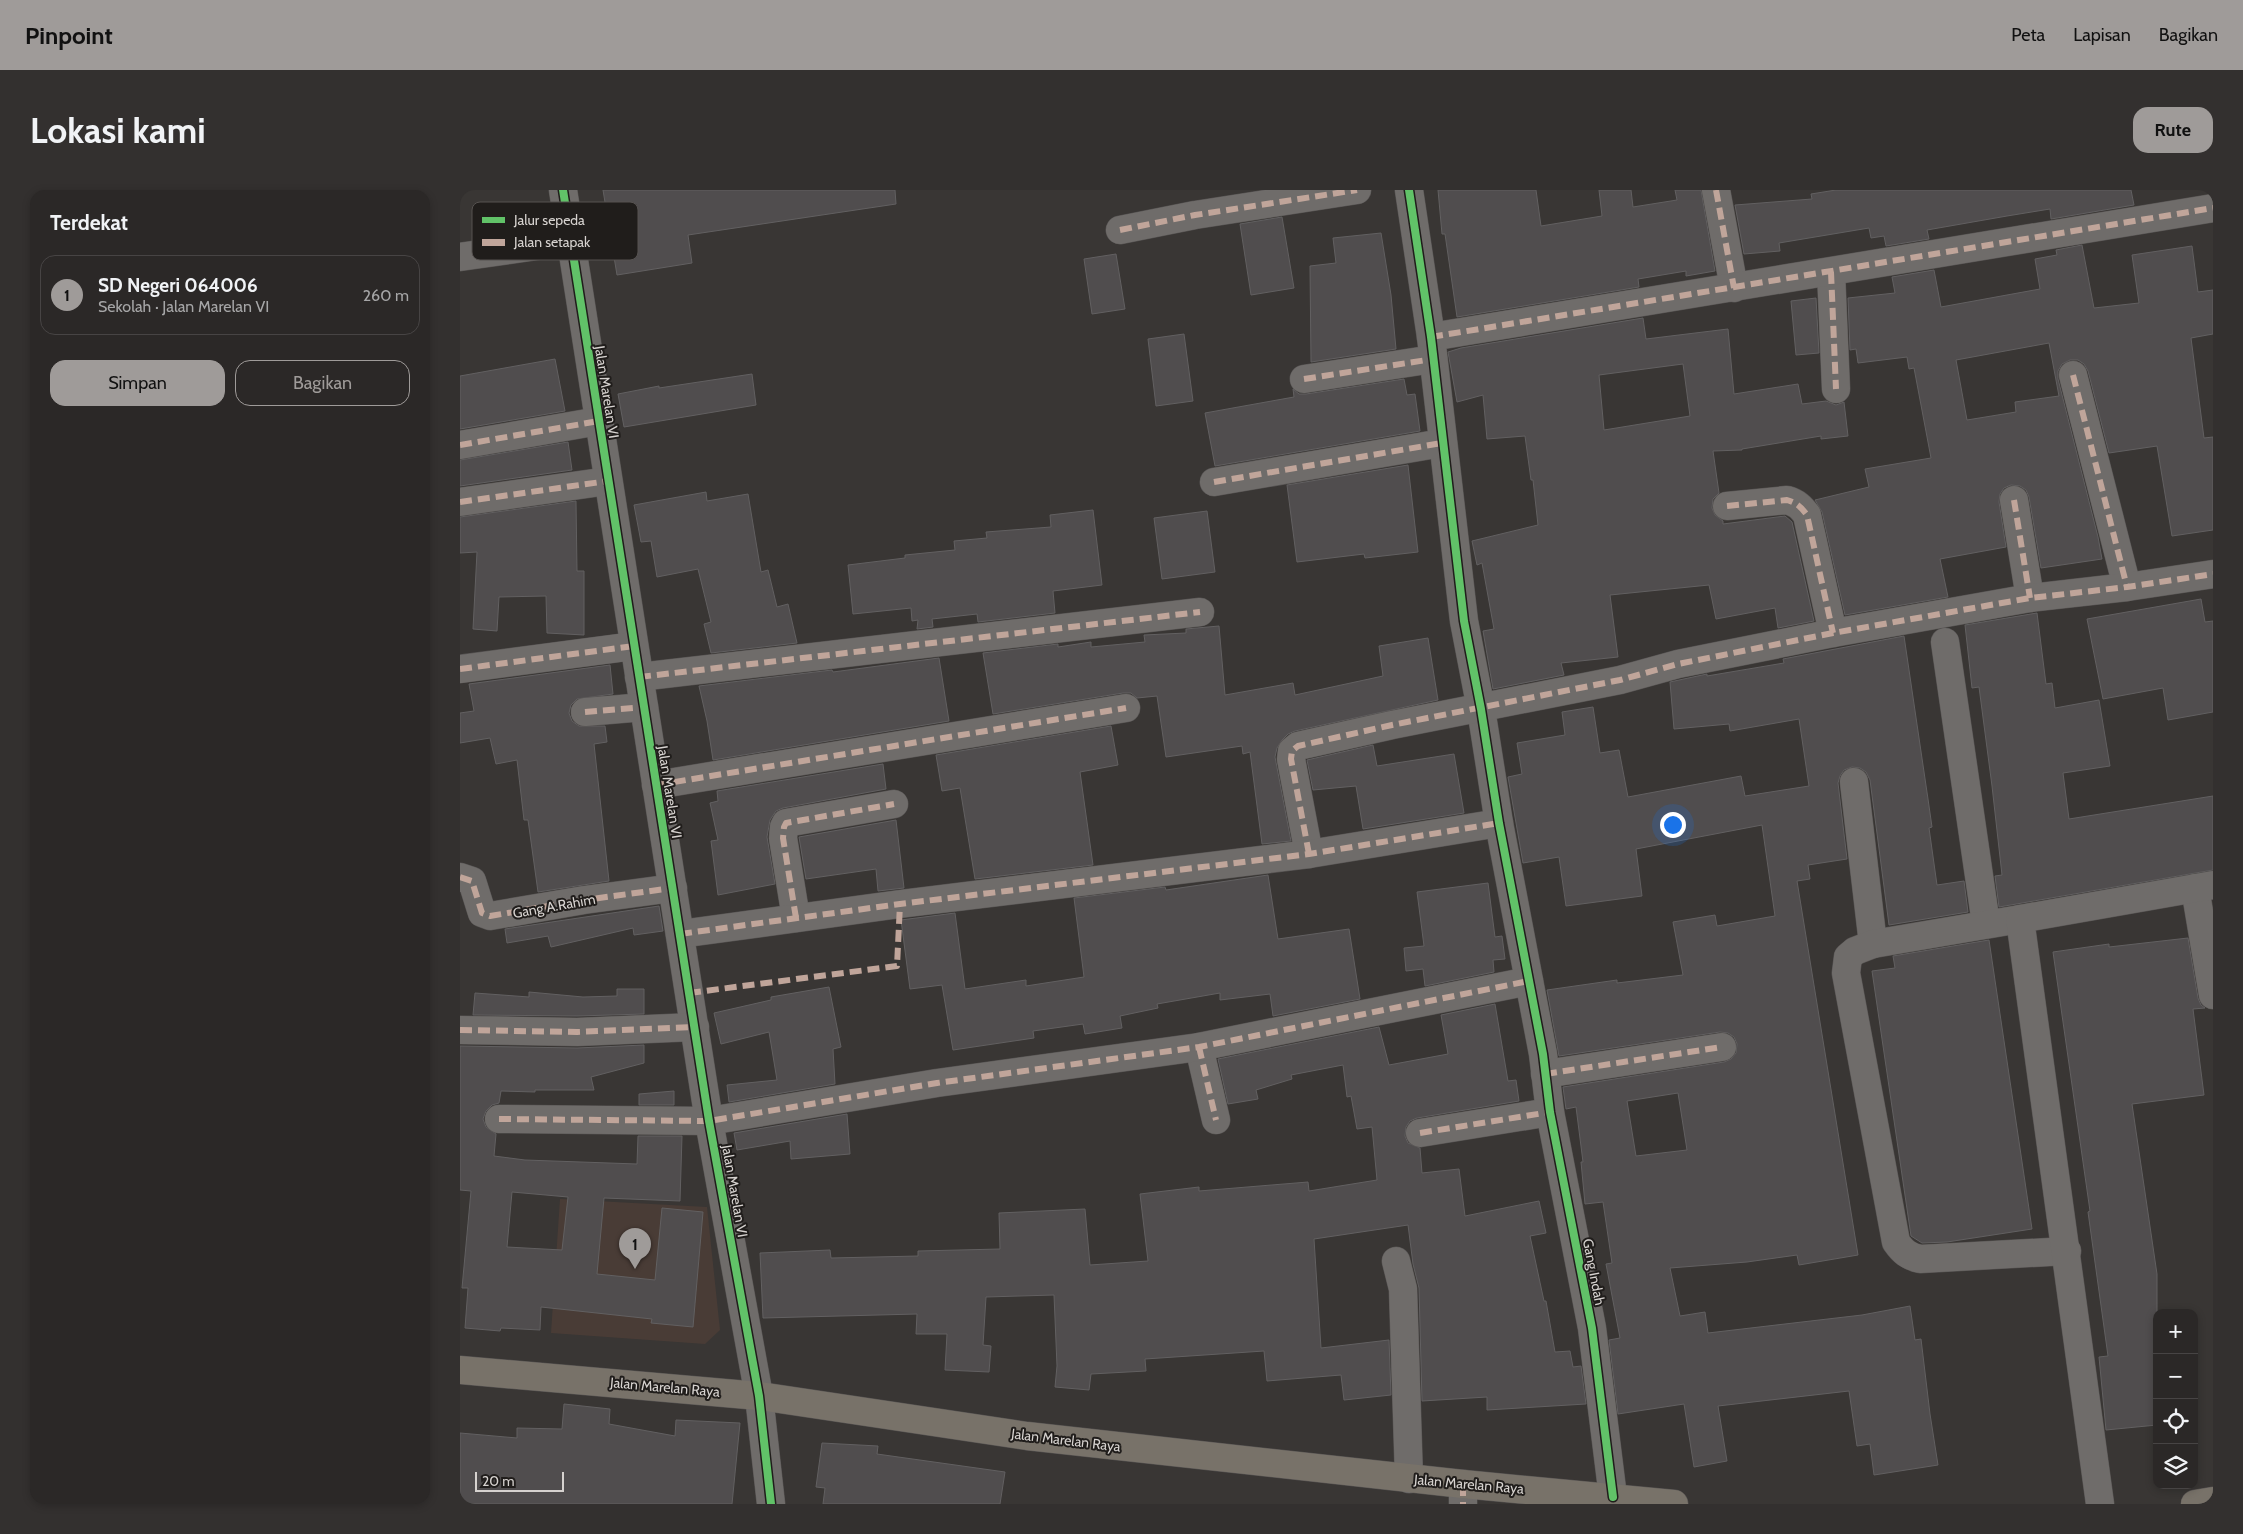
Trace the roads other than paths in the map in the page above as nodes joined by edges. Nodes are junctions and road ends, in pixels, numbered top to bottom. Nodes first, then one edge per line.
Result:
1 (1357, 190) edge
2 (1409, 190) edge
3 (1716, 190) edge
4 (2213, 208) edge
5 (1120, 230) dead end
6 (574, 260) edge
7 (1831, 272) junction
8 (1734, 288) junction
9 (1432, 348) junction
10 (2073, 375) dead end
11 (1304, 379) dead end
12 (1836, 389) dead end
13 (599, 421) junction
14 (1442, 442) junction
15 (460, 445) edge
16 (608, 481) junction
17 (1214, 482) dead end
18 (2014, 500) dead end
19 (460, 502) edge
20 (1727, 506) dead end
21 (2213, 574) edge
22 (2127, 587) junction
23 (2030, 598) junction
24 (1200, 612) dead end
25 (1833, 633) junction
26 (1945, 642) dead end
27 (634, 646) junction
28 (460, 669) edge
29 (639, 677) junction
30 (644, 707) junction
31 (1126, 708) dead end
32 (1481, 709) junction
33 (586, 712) dead end
34 (1854, 782) dead end
35 (656, 785) junction
36 (894, 804) dead end
37 (1499, 823) junction
38 (1309, 854) junction
39 (460, 877) edge
40 (2204, 886) edge
41 (673, 888) junction
42 (796, 918) junction
43 (2020, 919) junction
44 (1986, 924) junction
45 (680, 934) junction
46 (1873, 944) junction
47 (1529, 981) junction
48 (2213, 995) edge
49 (695, 1028) junction
50 (460, 1030) edge
51 (1199, 1047) junction
52 (1722, 1047) dead end
53 (1544, 1064) junction
54 (1550, 1112) junction
55 (499, 1119) dead end
56 (1216, 1120) dead end
57 (709, 1121) junction
58 (1420, 1133) dead end
59 (2067, 1251) junction
60 (1396, 1261) dead end
61 (460, 1370) edge
62 (759, 1396) junction
63 (1409, 1478) junction
64 (1463, 1494) edge
65 (1612, 1497) junction
66 (2213, 1501) edge
67 (771, 1504) edge
68 (1674, 1504) edge
69 (2100, 1504) edge
70 (2195, 1504) edge

1 - 5 street
2 - 9 street, Gang Indah
3 - 8 street
4 - 7 street
6 - 13 street, Jalan Marelan VI
7 - 8 street
7 - 12 street
8 - 9 street
9 - 11 street
9 - 14 street, Gang Indah
10 - 22 street
13 - 15 street
13 - 16 street, Jalan Marelan VI
14 - 17 street
14 - 32 street, Gang Indah
16 - 19 street
16 - 27 street, Jalan Marelan VI
18 - 23 street
20 - 25 street
21 - 22 street
22 - 23 street
23 - 25 street
24 - 29 street
25 - 32 street
26 - 44 street
27 - 28 street
27 - 29 street, Jalan Marelan VI
29 - 30 street, Jalan Marelan VI
30 - 33 street
30 - 35 street, Jalan Marelan VI
31 - 35 street
32 - 37 street, Gang Indah
32 - 38 street
34 - 46 street
35 - 41 street, Jalan Marelan VI
36 - 42 street
37 - 38 street
37 - 47 street, Gang Indah
38 - 42 street
39 - 41 street, Gang A.Rahim
40 - 43 street
40 - 48 street
41 - 45 street, Jalan Marelan VI
42 - 45 street
43 - 44 street
43 - 59 street
44 - 46 street
45 - 49 street, Jalan Marelan VI
46 - 59 street
47 - 51 street
47 - 53 street, Gang Indah
49 - 50 street
49 - 57 street, Jalan Marelan VI
51 - 56 street
51 - 57 street
52 - 53 street
53 - 54 street, Gang Indah
54 - 58 street
54 - 65 street, Gang Indah
55 - 57 street
57 - 62 street, Jalan Marelan VI
59 - 69 street
60 - 63 street
61 - 62 main road, Jalan Marelan Raya
62 - 63 main road, Jalan Marelan Raya
62 - 67 street, Jalan Marelan VI
63 - 64 main road, Jalan Marelan Raya
64 - 65 main road, Jalan Marelan Raya
65 - 68 main road, Jalan Marelan Raya
66 - 70 main road

